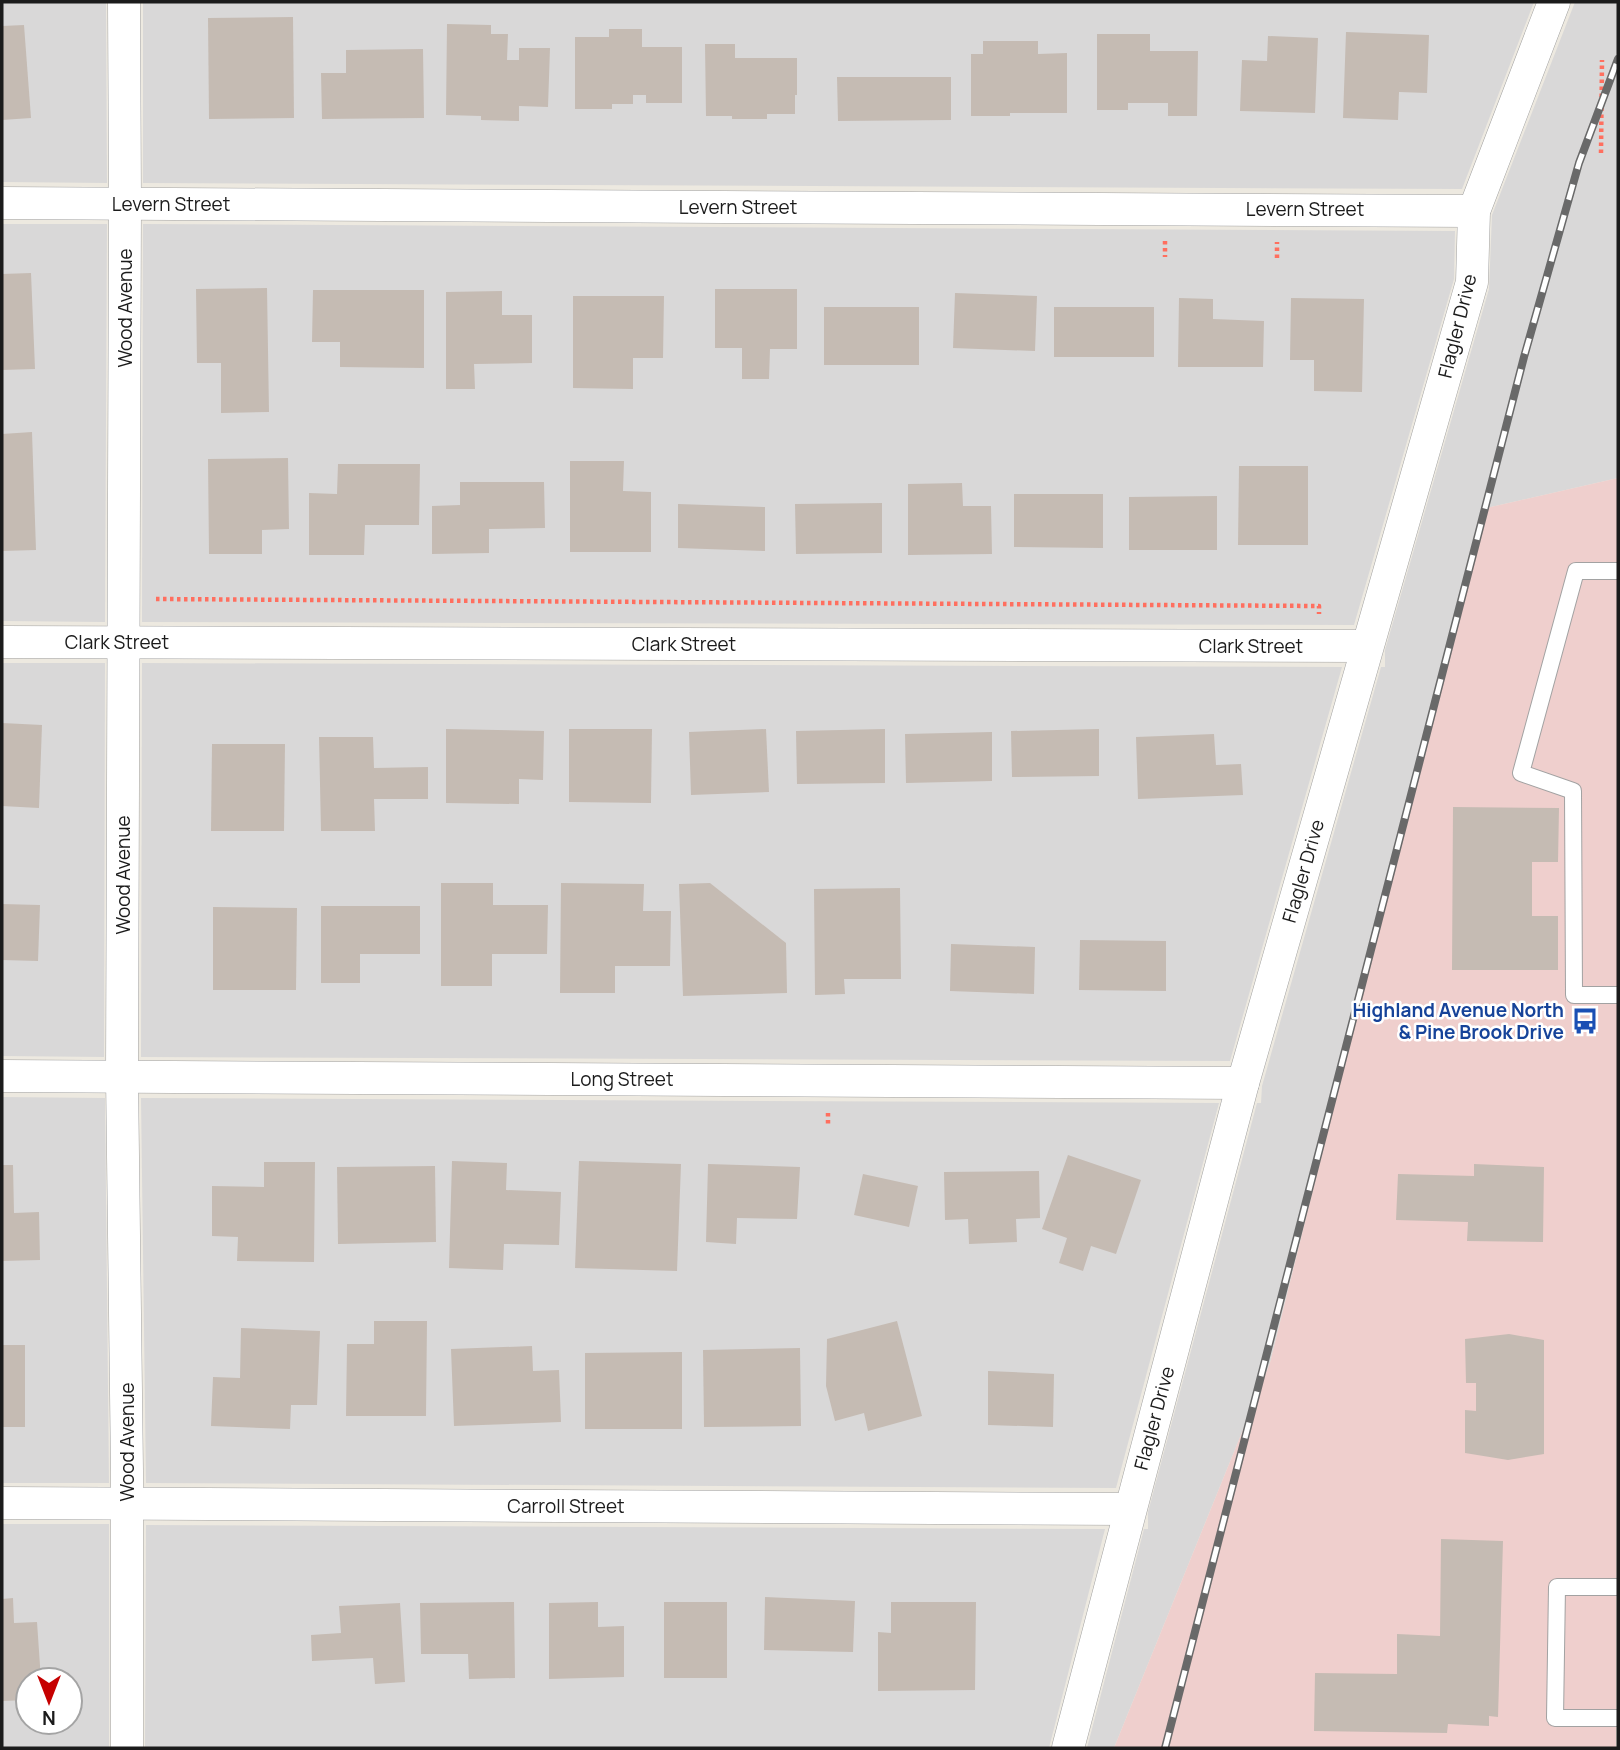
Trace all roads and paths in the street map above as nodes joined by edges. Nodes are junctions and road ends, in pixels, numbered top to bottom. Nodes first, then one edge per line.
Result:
1 (124, 2) edge
2 (1554, 2) edge
3 (1602, 60) dead end
4 (1601, 153) dead end
5 (2, 203) edge
6 (125, 203) junction
7 (1474, 211) junction
8 (1618, 570) edge
9 (154, 599) dead end
10 (2, 642) edge
11 (124, 642) junction
12 (1320, 646) junction
13 (1367, 646) junction
14 (1618, 995) edge
15 (2, 1076) edge
16 (122, 1077) junction
17 (1243, 1083) junction
18 (2, 1503) edge
19 (127, 1503) junction
20 (1130, 1509) junction
21 (1618, 1587) edge
22 (1618, 1718) edge
23 (127, 1748) edge
24 (1068, 1748) edge

1 - 6 street, Wood Avenue
2 - 7 street, Flagler Drive
3 - 4 path
5 - 6 street, Levern Street
6 - 7 street, Levern Street
6 - 11 street, Wood Avenue
7 - 13 street, Flagler Drive
8 - 14 lane
9 - 12 path
10 - 11 street, Clark Street
11 - 12 street, Clark Street
11 - 16 street, Wood Avenue
12 - 13 street, Clark Street
13 - 17 street, Flagler Drive
15 - 16 street, Long Street
16 - 17 street, Long Street
16 - 19 street, Wood Avenue
17 - 20 street, Flagler Drive
18 - 19 street, Carroll Street
19 - 20 street, Carroll Street
19 - 23 street, Wood Avenue
20 - 24 street, Flagler Drive
21 - 22 lane

